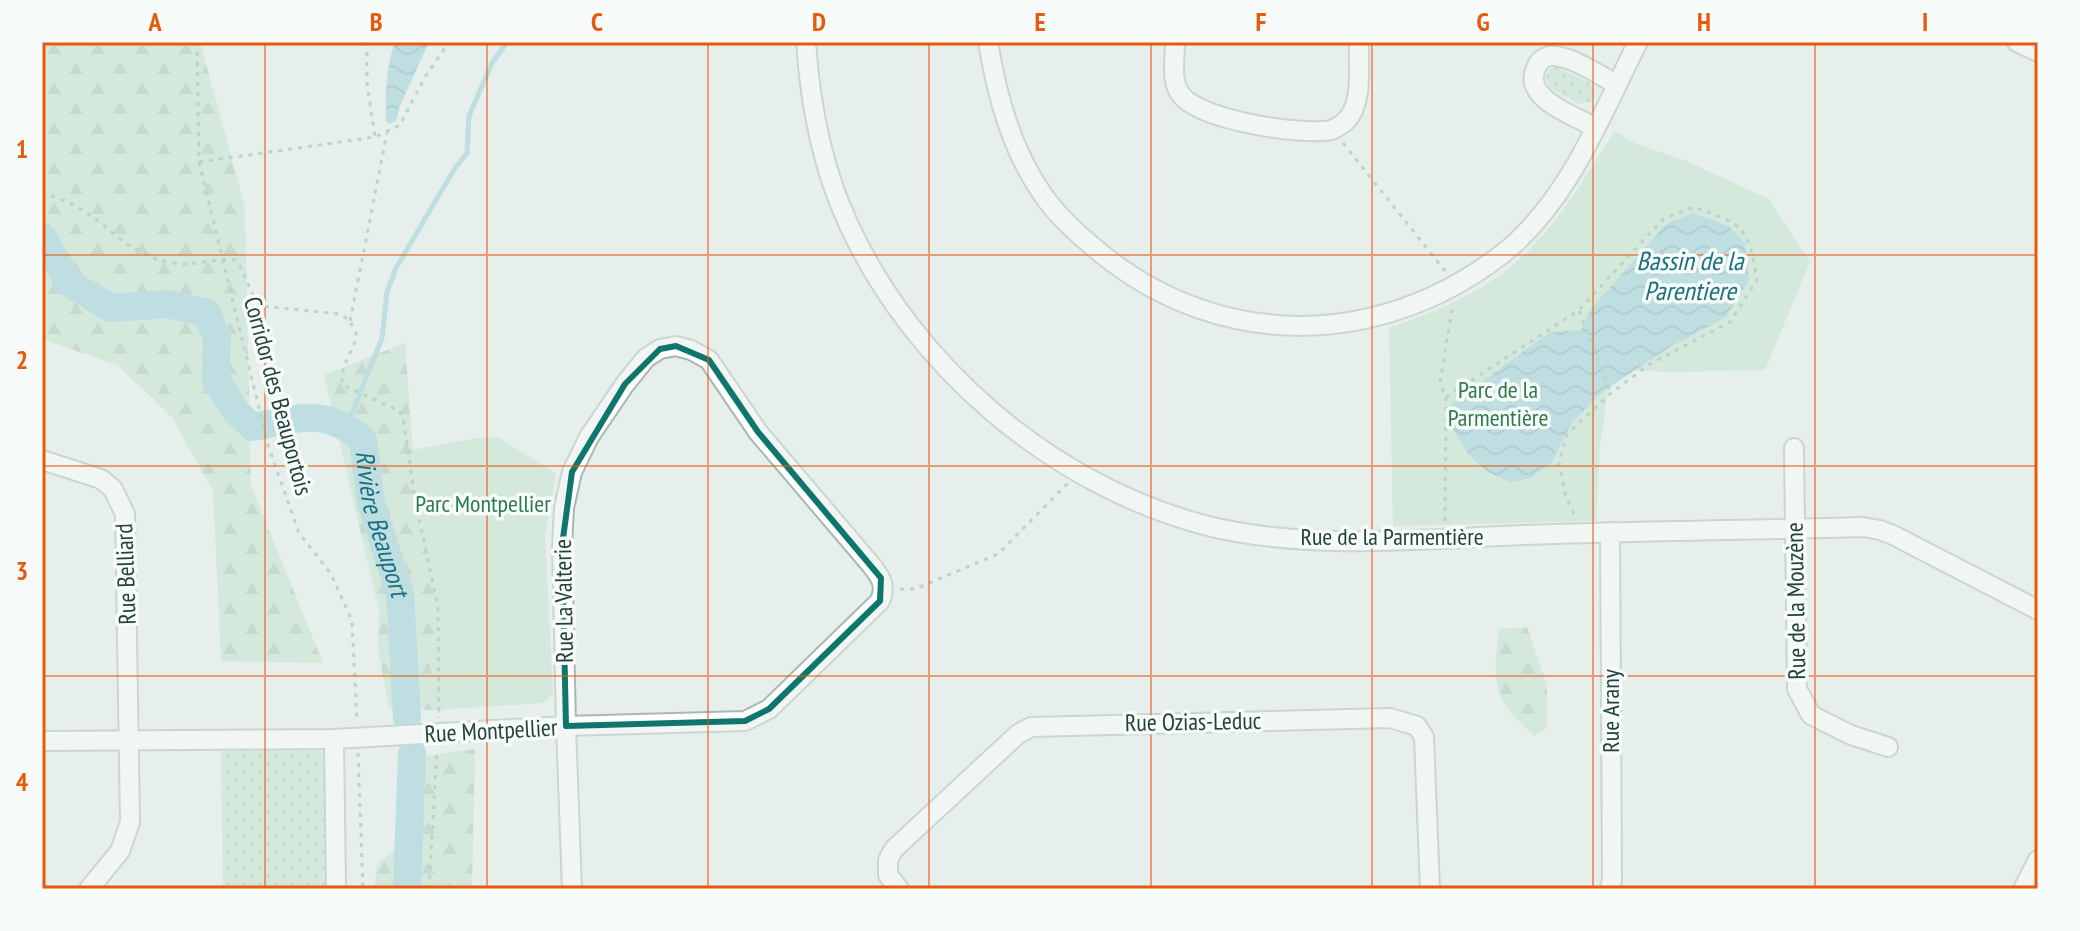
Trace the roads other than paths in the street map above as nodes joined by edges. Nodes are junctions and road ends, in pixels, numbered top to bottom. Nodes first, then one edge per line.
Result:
1 (806, 42) edge
2 (988, 42) edge
3 (1175, 42) edge
4 (1359, 42) edge
5 (1638, 42) edge
6 (2017, 42) edge
7 (2038, 52) edge
8 (1617, 84) junction
9 (1594, 127) junction
10 (1794, 448) dead end
11 (42, 460) edge
12 (1795, 529) junction
13 (1610, 532) junction
14 (885, 589) joint
15 (2038, 610) edge
16 (566, 726) junction
17 (334, 739) junction
18 (129, 740) junction
19 (42, 741) edge
20 (1888, 747) dead end
21 (2038, 860) edge
22 (89, 889) edge
23 (336, 889) edge
24 (572, 889) edge
25 (899, 889) edge
26 (1430, 889) edge
27 (1610, 889) edge
28 (2023, 889) edge

1 - 13 street, Rue de la Parmentière
2 - 9 street
3 - 4 street
5 - 8 street
6 - 7 street
8 - 9 street
8 - 9 street
10 - 12 street, Rue de la Mouzène
11 - 18 street, Rue Belliard
12 - 13 street, Rue de la Parmentière
12 - 15 street, Rue de la Parmentière
12 - 20 street, Rue de la Mouzène
13 - 27 street, Rue Arany
14 - 16 street, Rue Montpellier
14 - 16 street, Rue La Valterie
16 - 17 street, Rue Montpellier
16 - 24 street, Rue La Valterie
17 - 18 street, Rue Montpellier
17 - 23 street
18 - 19 street, Rue Montpellier
18 - 22 street, Rue Belliard
21 - 28 street
25 - 26 street, Rue Ozias-Leduc

